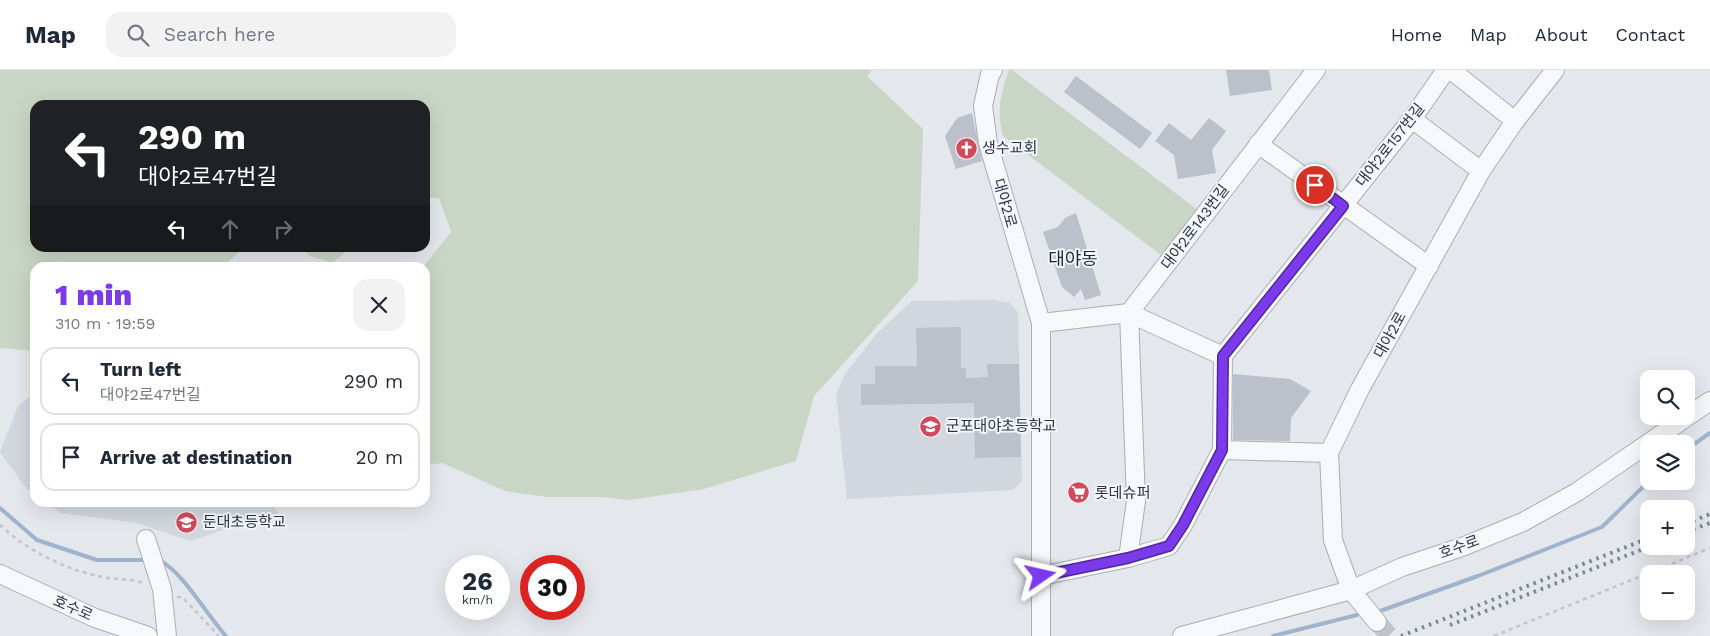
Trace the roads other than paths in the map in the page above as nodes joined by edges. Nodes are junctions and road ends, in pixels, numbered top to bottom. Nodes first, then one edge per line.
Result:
1 (993, 70) edge
2 (1316, 70) edge
3 (1446, 70) edge
4 (1451, 70) edge
5 (1555, 70) edge
6 (1412, 119) junction
7 (1515, 121) junction
8 (1258, 144) junction
9 (1481, 172) junction
10 (1343, 206) junction
11 (1429, 266) junction
12 (1129, 313) junction
13 (1041, 323) junction
14 (1223, 356) junction
15 (1710, 401) edge
16 (1222, 450) junction
17 (1329, 454) junction
18 (146, 539) dead end
19 (1128, 558) junction
20 (0, 574) edge
21 (1041, 576) junction
22 (1351, 590) junction
23 (1377, 622) tunnel mouth
24 (148, 636) edge
25 (167, 636) edge
26 (1042, 636) edge
27 (1182, 636) edge

1 - 13 street, 대야2로
2 - 8 street, 대야2로143번길
3 - 6 street, 대야2로157번길
4 - 7 street
5 - 7 street, 대야2로
6 - 9 street
6 - 10 street, 대야2로157번길
7 - 9 street, 대야2로
8 - 10 street
8 - 12 street, 대야2로143번길
9 - 11 street, 대야2로
10 - 11 street
10 - 14 street, 대야2로157번길
11 - 17 street, 대야2로
12 - 13 street
12 - 14 street
12 - 19 street
13 - 21 street, 대야2로
14 - 16 street
15 - 22 street, 호수로
16 - 17 street
16 - 19 street
17 - 22 street, 대야2로
18 - 25 street
19 - 21 street
20 - 24 street, 호수로
21 - 26 street, 대야2로
22 - 23 street, 대야2로
22 - 27 street, 호수로

